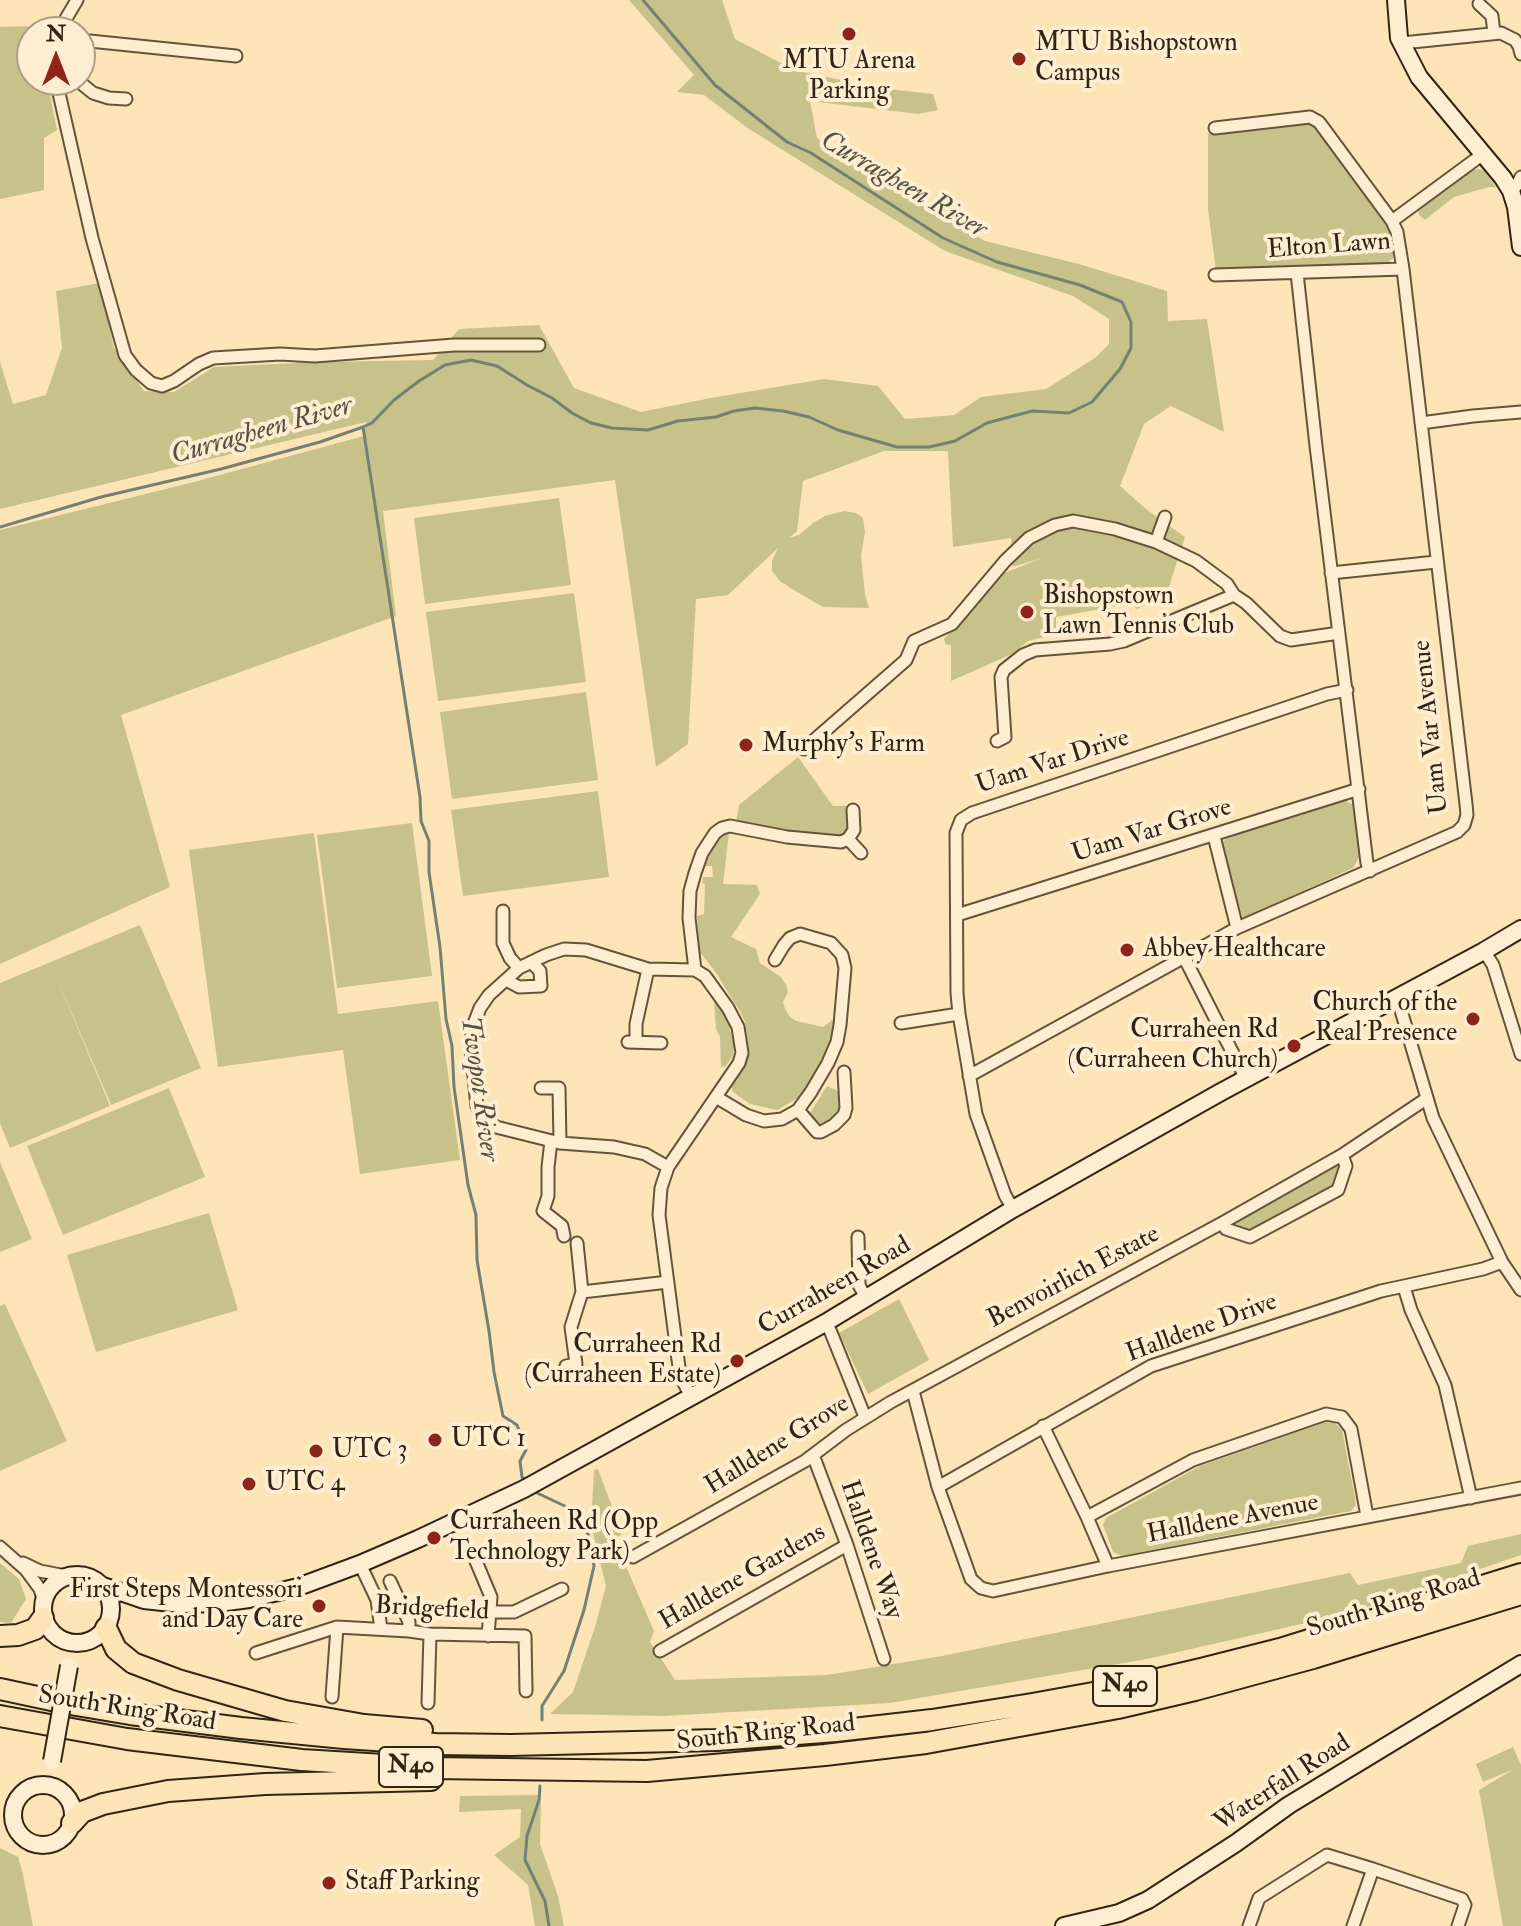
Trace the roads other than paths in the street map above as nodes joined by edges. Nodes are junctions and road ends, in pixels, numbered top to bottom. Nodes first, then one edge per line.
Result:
1 (1396, 0) edge
2 (1479, 4) dead end
3 (1494, 33) junction
4 (96, 42) edge
5 (1402, 43) junction
6 (1520, 45) edge
7 (236, 56) dead end
8 (96, 94) edge
9 (60, 96) edge
10 (126, 99) dead end
11 (1215, 128) dead end
12 (1483, 154) junction
13 (1521, 177) edge
14 (1511, 191) junction
15 (1392, 221) junction
16 (1521, 247) edge
17 (1403, 269) junction
18 (1297, 273) junction
19 (1215, 275) dead end
20 (539, 345) dead end
21 (1521, 412) edge
22 (1421, 423) junction
23 (1165, 517) dead end
24 (1156, 542) junction
25 (1436, 562) junction
26 (1331, 573) junction
27 (1234, 595) junction
28 (1339, 633) junction
29 (1347, 690) junction
30 (997, 741) dead end
31 (804, 749) dead end
32 (1359, 789) junction
33 (853, 810) dead end
34 (1214, 836) junction
35 (848, 839) junction
36 (861, 853) dead end
37 (1370, 871) junction
38 (503, 911) dead end
39 (957, 915) junction
40 (1237, 928) junction
41 (1521, 929) edge
42 (1484, 951) junction
43 (1184, 957) junction
44 (775, 960) dead end
45 (531, 962) junction
46 (519, 968) junction
47 (648, 969) junction
48 (695, 970) junction
49 (506, 980) junction
50 (1397, 997) junction
51 (959, 1014) junction
52 (901, 1023) dead end
53 (661, 1043) dead end
54 (1521, 1054) edge
55 (844, 1072) dead end
56 (969, 1076) junction
57 (1246, 1079) junction
58 (541, 1088) dead end
59 (716, 1097) junction
60 (1426, 1099) junction
61 (798, 1110) junction
62 (556, 1142) junction
63 (1342, 1155) junction
64 (668, 1167) junction
65 (1013, 1209) junction
66 (1222, 1223) junction
67 (564, 1236) dead end
68 (858, 1237) dead end
69 (577, 1243) dead end
70 (1502, 1262) junction
71 (668, 1282) junction
72 (1404, 1287) junction
73 (1521, 1290) edge
74 (582, 1292) junction
75 (866, 1298) junction
76 (825, 1323) junction
77 (566, 1366) dead end
78 (946, 1372) joint
79 (913, 1391) junction
80 (691, 1397) junction
81 (865, 1417) junction
82 (1043, 1426) junction
83 (813, 1455) junction
84 (938, 1487) junction
85 (1521, 1488) edge
86 (1471, 1498) junction
87 (1367, 1516) junction
88 (1087, 1517) junction
89 (847, 1545) junction
90 (0, 1547) edge
91 (473, 1554) dead end
92 (633, 1557) dead end
93 (19, 1561) junction
94 (360, 1564) junction
95 (1108, 1566) junction
96 (1521, 1574) edge
97 (66, 1576) junction
98 (390, 1581) dead end
99 (103, 1586) junction
100 (562, 1589) dead end
101 (1521, 1594) edge
102 (144, 1600) junction
103 (43, 1609) junction
104 (490, 1612) junction
105 (102, 1626) junction
106 (337, 1627) junction
107 (381, 1629) junction
108 (409, 1631) junction
109 (430, 1634) junction
110 (0, 1636) edge
111 (488, 1636) junction
112 (58, 1638) junction
113 (660, 1651) dead end
114 (256, 1653) dead end
115 (884, 1659) dead end
116 (1521, 1664) edge
117 (69, 1666) junction
118 (0, 1689) edge
119 (526, 1691) dead end
120 (332, 1697) dead end
121 (428, 1703) dead end
122 (0, 1716) edge
123 (584, 1742) junction
124 (52, 1761) junction
125 (647, 1771) junction
126 (32, 1787) junction
127 (63, 1792) junction
128 (17, 1799) junction
129 (0, 1806) edge
130 (0, 1820) edge
131 (72, 1823) junction
132 (19, 1832) junction
133 (1373, 1869) junction
134 (1122, 1919) edge
135 (1064, 1926) edge
136 (1249, 1926) edge
137 (1353, 1926) edge
138 (1458, 1926) edge

1 - 5 street
2 - 3 street
3 - 5 street
3 - 6 street
4 - 7 street
5 - 12 street
8 - 10 street
9 - 20 street
11 - 15 street, Elton Lawn
12 - 14 street
12 - 15 street, Elton Lawn
13 - 14 street
14 - 16 street
15 - 17 street, Elton Lawn
17 - 18 street, Elton Lawn
17 - 22 street, Uam Var Avenue
18 - 19 street, Elton Lawn
18 - 26 street
21 - 22 street
22 - 25 street, Uam Var Avenue
23 - 24 street
24 - 27 street
24 - 31 street
25 - 26 street
25 - 37 street, Uam Var Avenue
26 - 28 street
27 - 28 street
27 - 30 street
28 - 29 street
29 - 32 street
29 - 39 street, Uam Var Drive
32 - 34 street, Uam Var Grove
32 - 37 street
33 - 35 street
34 - 39 street, Uam Var Grove
34 - 40 street
35 - 36 street
35 - 48 street
37 - 40 street, Uam Var Avenue
38 - 46 street
39 - 51 street, Uam Var Drive
40 - 43 street, Uam Var Avenue
41 - 42 street, Curraheen Road
42 - 50 street, Curraheen Road
42 - 54 street
43 - 56 street, Uam Var Avenue
43 - 57 street
44 - 61 street
45 - 46 street
45 - 47 street
45 - 49 street
46 - 49 street
47 - 48 street
47 - 53 street
48 - 59 street
49 - 62 street
50 - 57 street, Curraheen Road
50 - 60 street
51 - 52 street
51 - 56 street, Uam Var Drive
55 - 61 street
56 - 65 street, Uam Var Drive
57 - 65 street, Curraheen Road
58 - 62 street
59 - 61 street
59 - 64 street
60 - 63 street, Benvoirlich Estate
60 - 70 street
62 - 64 street
62 - 67 street
63 - 66 street, Benvoirlich Estate
63 - 66 street
64 - 71 street
65 - 75 street, Curraheen Road
66 - 78 street, Benvoirlich Estate
68 - 75 street
69 - 74 street
70 - 72 street, Halldene Drive
70 - 73 street
71 - 74 street
71 - 80 street
72 - 82 street, Halldene Drive
72 - 86 street
74 - 77 street
75 - 76 street, Curraheen Road
76 - 80 street, Curraheen Road
76 - 81 street
78 - 79 street, Halldene Grove
79 - 81 street, Halldene Grove
79 - 84 street, Halldene Avenue
80 - 94 street, Curraheen Road
81 - 83 street, Halldene Grove
82 - 84 street, Halldene Drive
82 - 88 street
83 - 89 street, Halldene Way
83 - 92 street, Halldene Grove
84 - 95 street, Halldene Avenue
85 - 86 street, Halldene Avenue
86 - 87 street, Halldene Avenue
87 - 88 street, Halldene Avenue
87 - 95 street, Halldene Avenue
88 - 95 street
89 - 113 street, Halldene Gardens
89 - 115 street, Halldene Way
90 - 93 street
91 - 104 street
93 - 97 street
93 - 103 street
94 - 102 street, Curraheen Road
94 - 107 street
96 - 123 highway, South Ring Road / N40
97 - 99 street, Curraheen Road
97 - 103 street
98 - 108 street
99 - 102 street, Curraheen Road
99 - 105 street
100 - 104 street
101 - 125 highway, South Ring Road / N40
102 - 105 street, Curraheen Road
103 - 110 highway
103 - 112 street
104 - 111 street
105 - 112 street, Curraheen Road
105 - 117 street
105 - 123 highway
106 - 107 street, Bridgefield
106 - 114 street
106 - 120 street
107 - 108 street, Bridgefield
108 - 109 street, Bridgefield
109 - 111 street, Bridgefield
109 - 121 street
111 - 119 street, Bridgefield
112 - 117 street
116 - 134 street, Waterfall Road
117 - 124 street, bridge
118 - 123 highway, South Ring Road / N40
122 - 125 highway, South Ring Road / N40
124 - 126 street
124 - 127 street
125 - 131 highway
126 - 127 street
126 - 128 street
127 - 131 street
128 - 129 street
128 - 132 street
130 - 132 street
131 - 132 street
133 - 136 street
133 - 137 street
133 - 138 street
134 - 135 street, Waterfall Road

